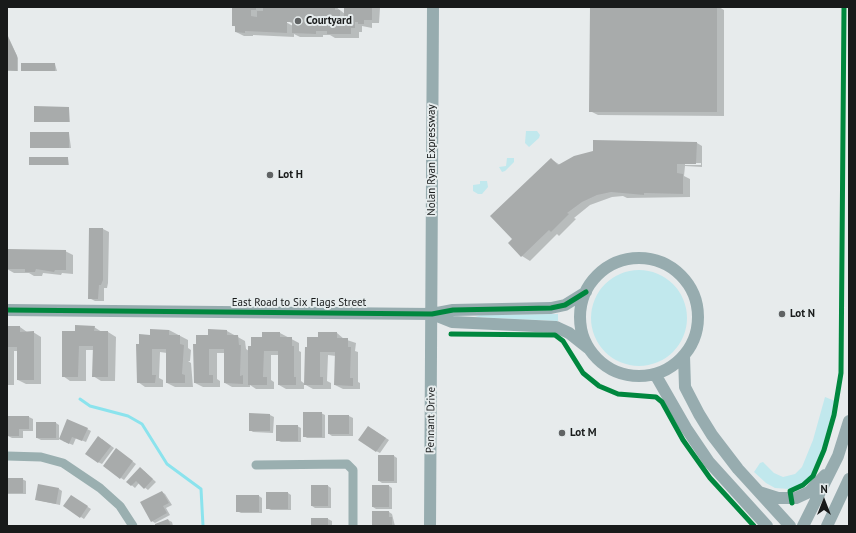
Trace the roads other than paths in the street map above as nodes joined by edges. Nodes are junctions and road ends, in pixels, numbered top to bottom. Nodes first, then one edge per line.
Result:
1 (433, 7) edge
2 (586, 292) junction
3 (7, 310) edge
4 (432, 314) junction
5 (588, 348) junction
6 (684, 356) junction
7 (655, 374) junction
8 (849, 421) edge
9 (7, 456) edge
10 (838, 456) junction
11 (256, 465) dead end
12 (849, 479) edge
13 (757, 490) junction
14 (133, 526) edge
15 (353, 526) edge
16 (430, 526) edge
17 (767, 526) edge
18 (790, 526) edge
19 (803, 526) edge
20 (826, 526) edge

1 - 4 street, Nolan Ryan Expressway
2 - 4 street, East Road to Six Flags Street
2 - 5 street
2 - 6 street
3 - 4 street, East Road to Six Flags Street
4 - 5 street, East Road to Six Flags Street
4 - 16 street, Pennant Drive
5 - 7 street
6 - 7 street
6 - 13 street
7 - 17 street
8 - 10 street
9 - 14 street
10 - 13 street
10 - 19 street
11 - 15 street
12 - 20 street
13 - 18 street

